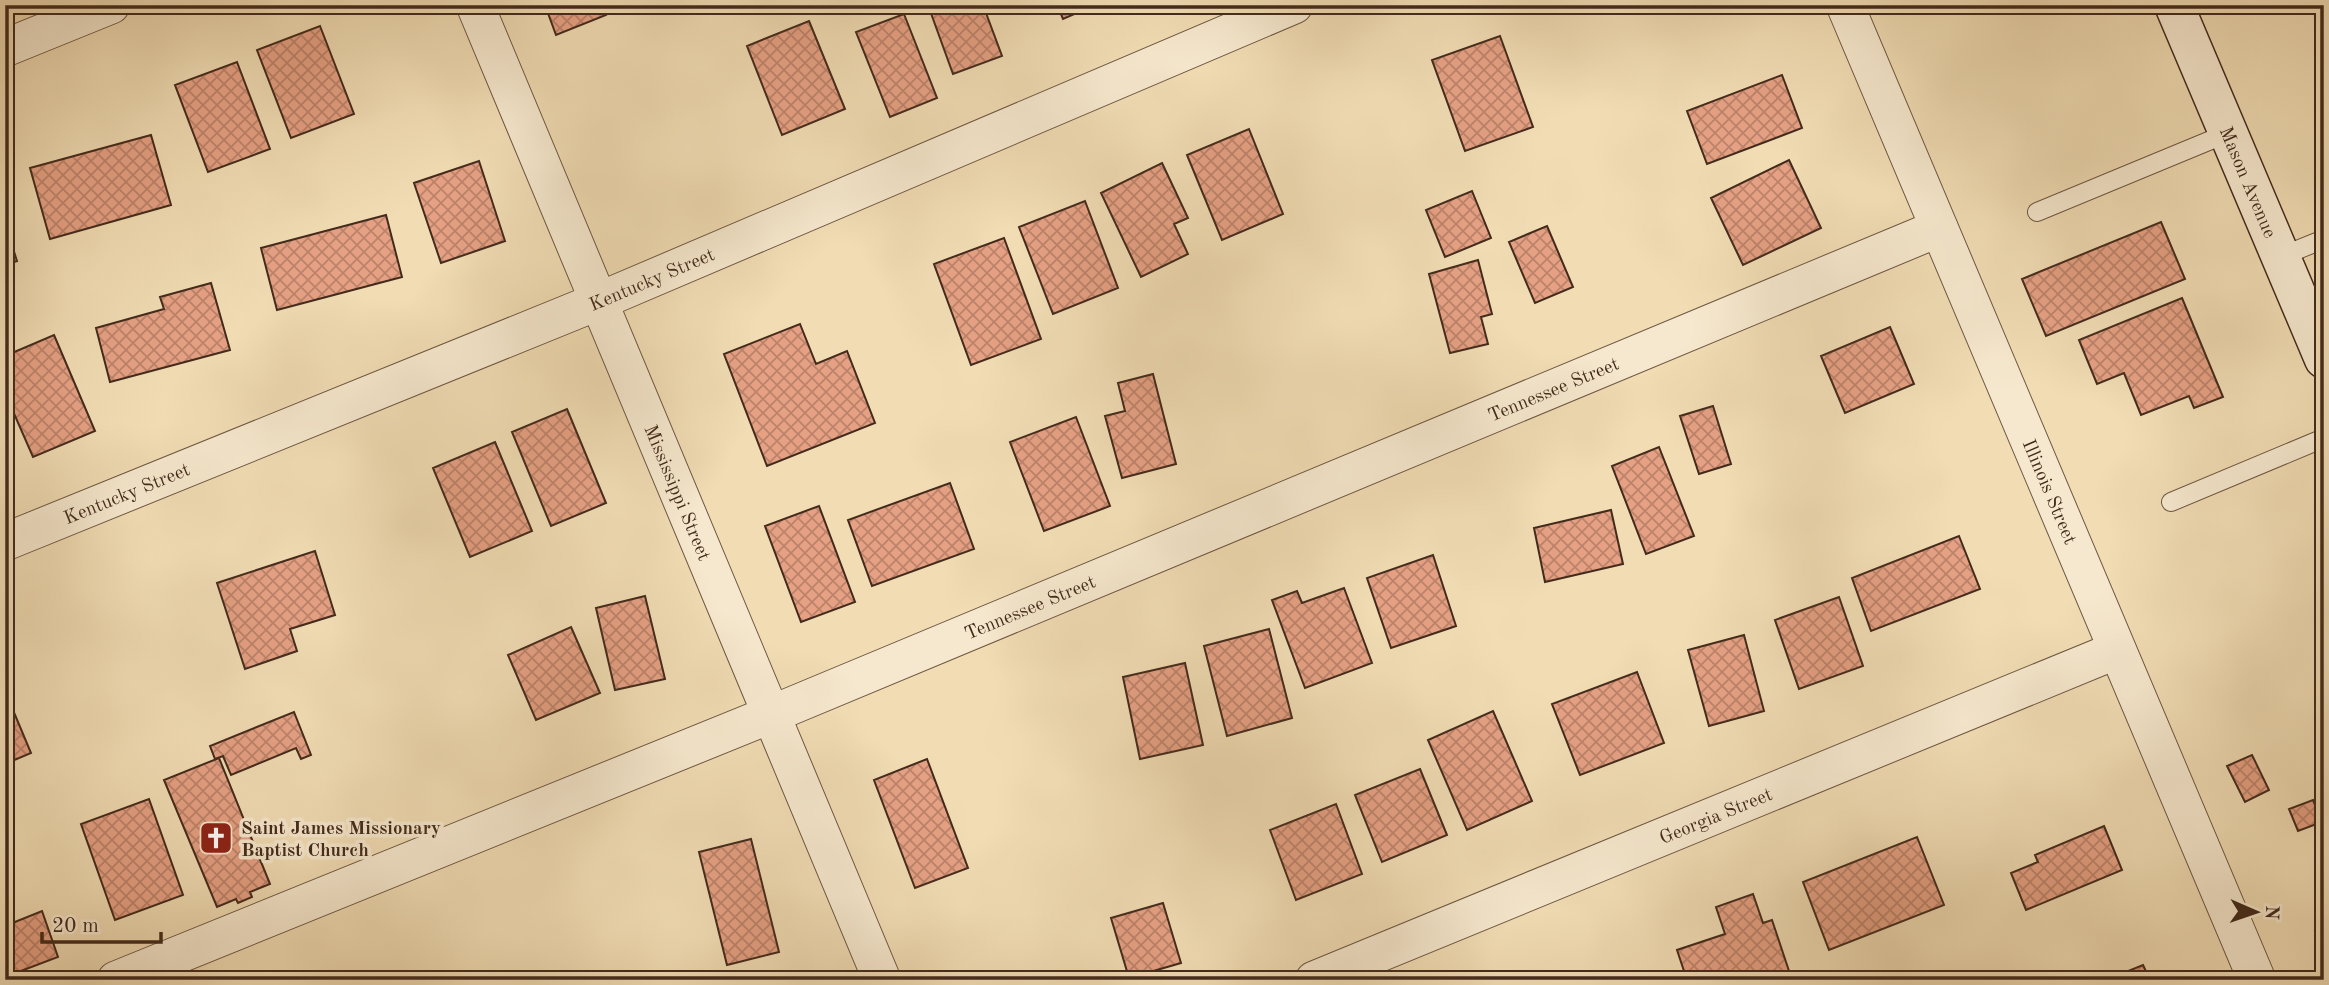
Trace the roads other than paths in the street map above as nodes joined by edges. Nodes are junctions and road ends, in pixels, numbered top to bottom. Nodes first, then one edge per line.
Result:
1 (111, 5) edge
2 (475, 5) edge
3 (1294, 5) edge
4 (1845, 5) edge
5 (2174, 5) edge
6 (5, 48) edge
7 (2228, 134) junction
8 (2037, 212) dead end
9 (1939, 228) junction
10 (2324, 239) edge
11 (2280, 257) junction
12 (599, 301) junction
13 (2324, 359) edge
14 (2324, 438) edge
15 (2171, 502) dead end
16 (5, 542) edge
17 (2117, 650) junction
18 (772, 714) junction
19 (116, 980) edge
20 (882, 980) edge
21 (1314, 980) edge
22 (2257, 980) edge

1 - 6 street
2 - 12 street, Mississippi Street
3 - 12 street, Kentucky Street
4 - 9 street, Illinois Street
5 - 7 street, Mason Avenue
7 - 8 lane
7 - 11 street, Mason Avenue
9 - 17 street, Illinois Street
9 - 18 street, Tennessee Street
10 - 11 lane
11 - 13 street, Mason Avenue
12 - 16 street, Kentucky Street
12 - 18 street, Mississippi Street
14 - 15 lane
17 - 21 street, Georgia Street
17 - 22 street, Illinois Street
18 - 19 street, Tennessee Street
18 - 20 street, Mississippi Street

